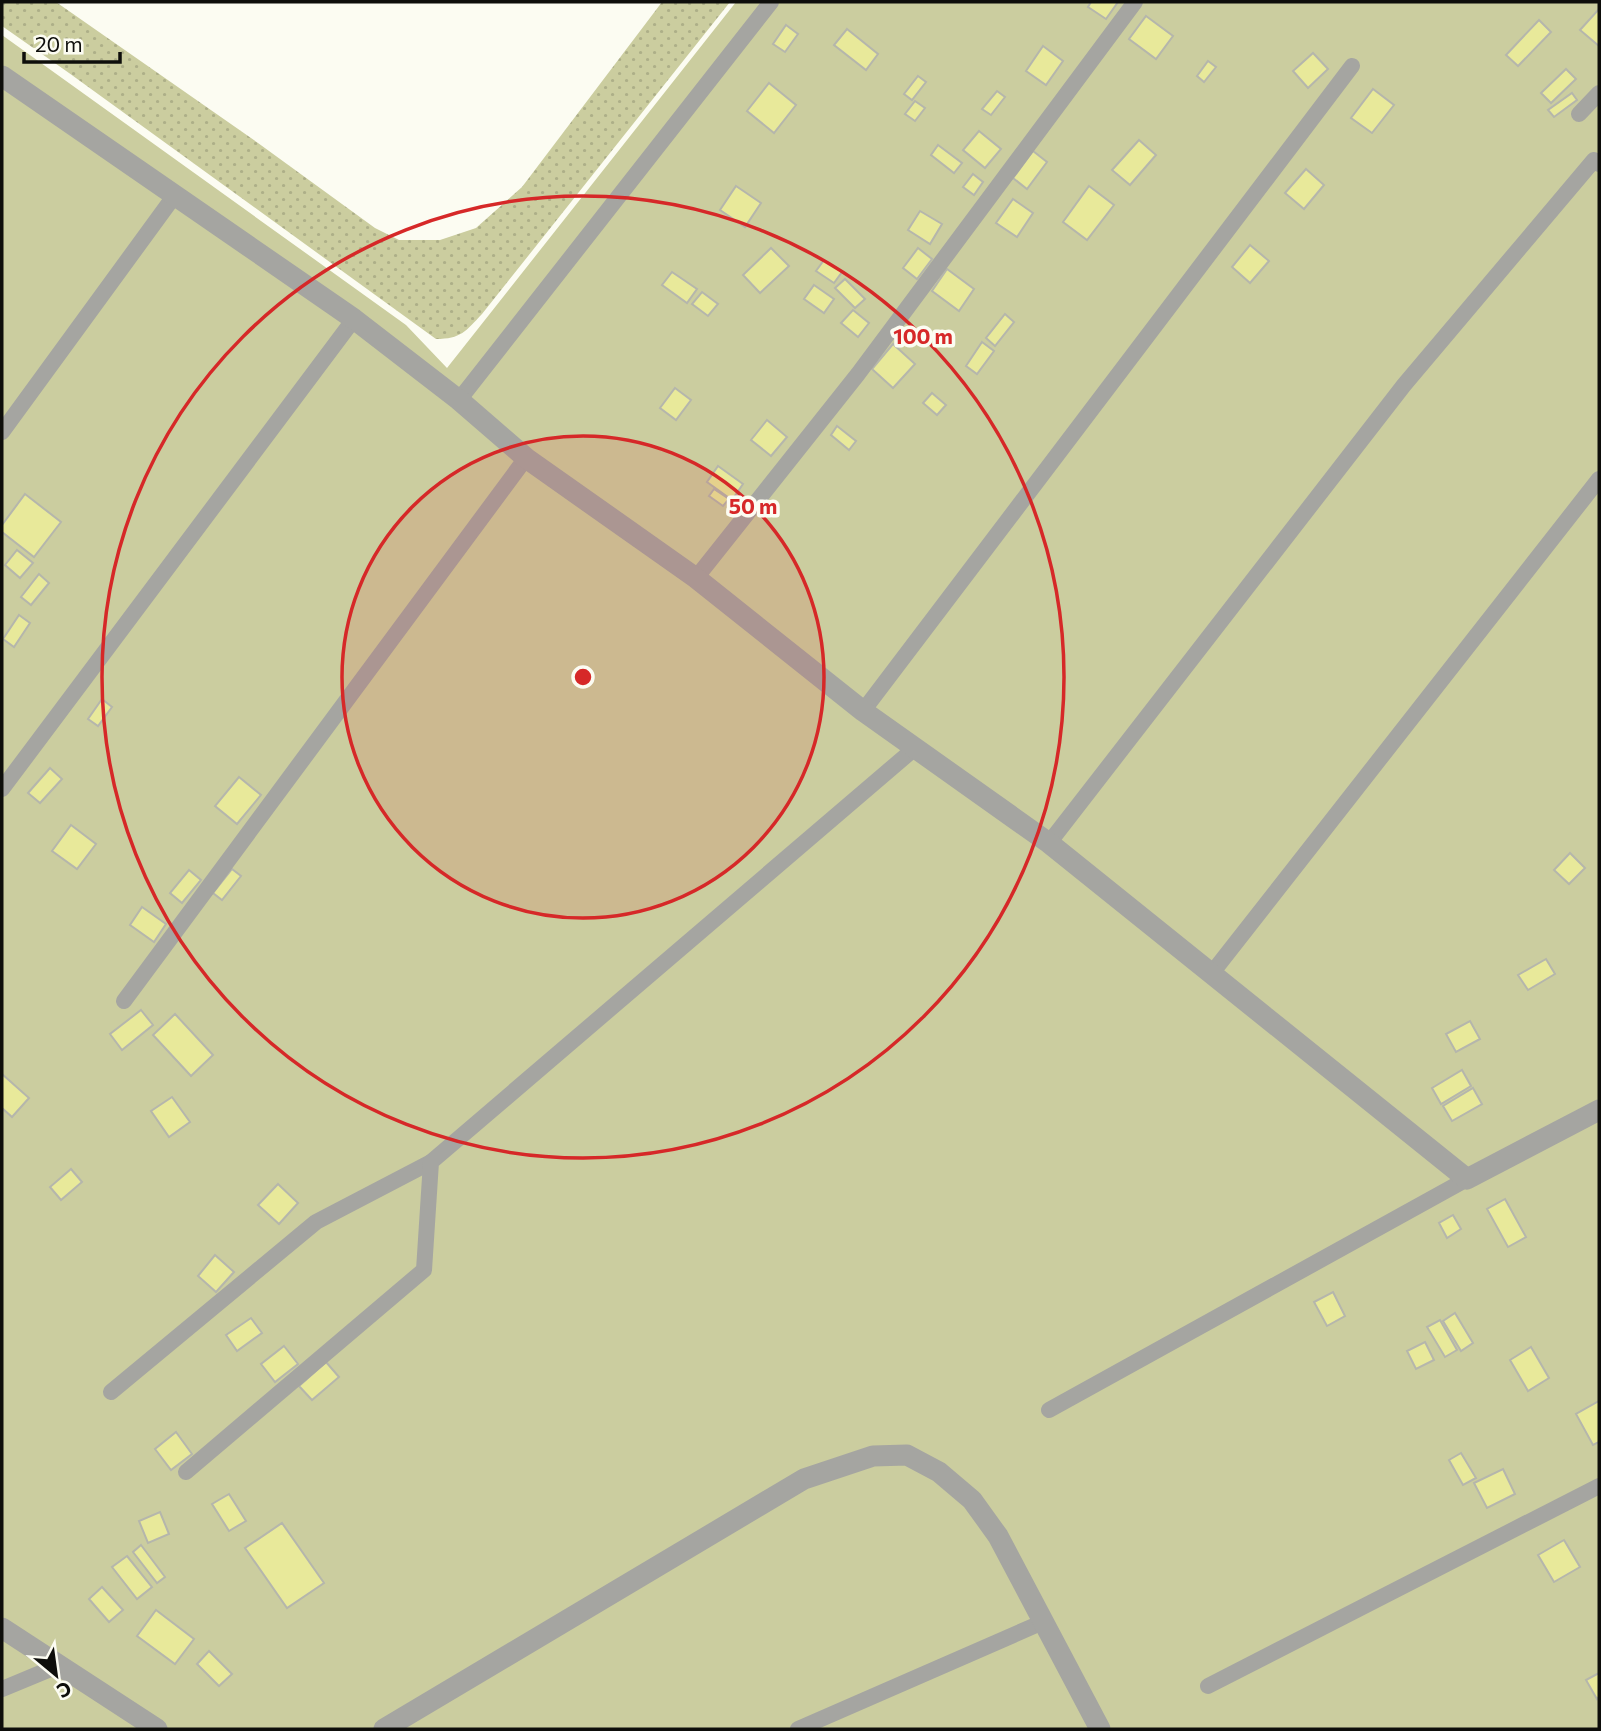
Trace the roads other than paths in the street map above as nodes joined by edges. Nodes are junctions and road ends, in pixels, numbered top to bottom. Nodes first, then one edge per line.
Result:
1 (771, 2) edge
2 (1135, 2) edge
3 (1352, 66) dead end
4 (2, 76) edge
5 (1599, 93) edge
6 (1579, 114) dead end
7 (1599, 164) edge
8 (175, 195) junction
9 (354, 319) junction
10 (459, 400) junction
11 (2, 432) edge
12 (526, 458) junction
13 (1599, 479) edge
14 (696, 578) junction
15 (863, 711) junction
16 (915, 748) junction
17 (2, 789) edge
18 (1049, 843) junction
19 (1212, 973) junction
20 (124, 1001) dead end
21 (1599, 1110) edge
22 (431, 1162) junction
23 (1467, 1179) junction
24 (111, 1392) dead end
25 (1049, 1410) dead end
26 (186, 1472) dead end
27 (1599, 1486) edge
28 (1043, 1622) junction
29 (2, 1628) edge
30 (60, 1665) junction
31 (1208, 1686) dead end
32 (2, 1689) edge
33 (157, 1729) edge
34 (384, 1729) edge
35 (798, 1729) edge
36 (1100, 1729) edge

1 - 10 lane
2 - 14 lane
3 - 15 lane
4 - 8 street
5 - 6 lane
7 - 18 lane
8 - 9 street
8 - 11 lane
9 - 10 street
9 - 17 lane
10 - 12 street
12 - 14 street
12 - 20 lane
13 - 19 lane
14 - 15 street
15 - 16 street
16 - 18 street
16 - 22 lane
18 - 19 street
19 - 23 street
21 - 23 street
22 - 24 lane
22 - 26 lane
23 - 25 lane
27 - 31 lane
28 - 34 street
28 - 35 lane
28 - 36 street
29 - 30 street
30 - 32 lane
30 - 33 street

